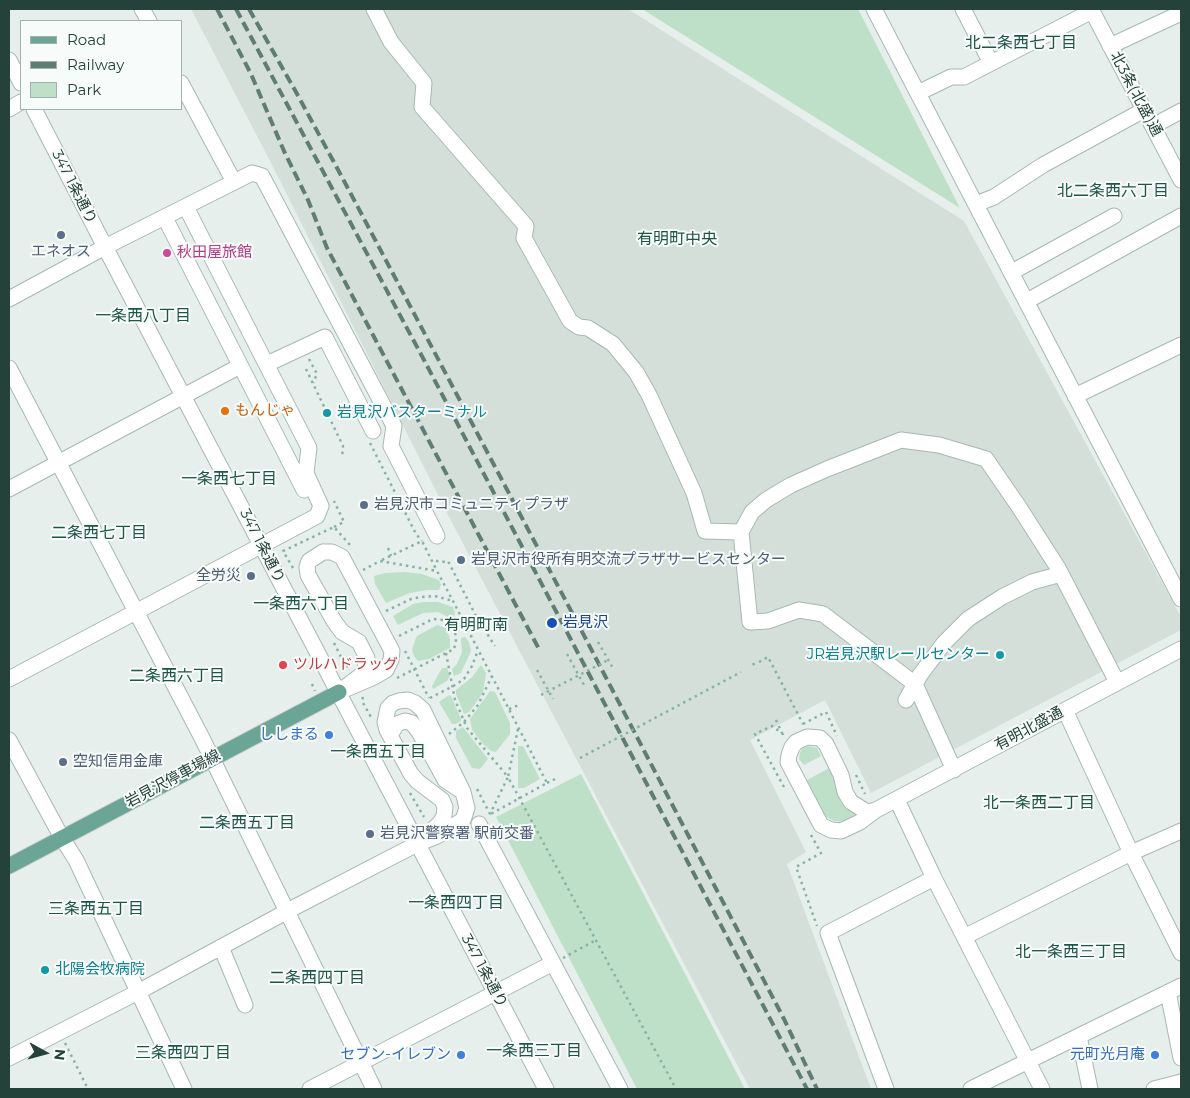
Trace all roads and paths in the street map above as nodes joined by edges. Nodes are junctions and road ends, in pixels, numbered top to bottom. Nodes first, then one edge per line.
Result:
1 (374, 9) edge
2 (874, 9) edge
3 (963, 9) edge
4 (1091, 10) edge
5 (1181, 13) edge
6 (1110, 46) junction
7 (9, 60) edge
8 (991, 63) junction
9 (20, 81) edge
10 (182, 85) edge
11 (918, 93) junction
12 (20, 103) edge
13 (9, 109) edge
14 (35, 110) edge
15 (1144, 110) junction
16 (1181, 111) edge
17 (1153, 126) junction
18 (1181, 180) edge
19 (234, 182) junction
20 (976, 204) junction
21 (186, 207) junction
22 (1114, 216) dead end
23 (1181, 216) edge
24 (165, 218) junction
25 (105, 247) junction
26 (1012, 272) junction
27 (9, 299) edge
28 (1027, 301) junction
29 (343, 329) junction
30 (325, 337) junction
31 (1181, 345) edge
32 (267, 364) junction
33 (240, 366) junction
34 (9, 368) edge
35 (306, 369) dead end
36 (378, 395) junction
37 (184, 396) junction
38 (1075, 396) junction
39 (359, 403) junction
40 (371, 436) joint
41 (342, 458) dead end
42 (59, 463) junction
43 (9, 489) edge
44 (333, 498) dead end
45 (318, 516) junction
46 (334, 527) junction
47 (741, 532) junction
48 (437, 536) dead end
49 (422, 541) junction
50 (261, 546) junction
51 (388, 548) dead end
52 (352, 550) dead end
53 (391, 556) junction
54 (432, 560) junction
55 (380, 561) junction
56 (359, 563) dead end
57 (362, 570) junction
58 (437, 571) junction
59 (1062, 574) junction
60 (297, 576) dead end
61 (367, 578) dead end
62 (1181, 599) edge
63 (453, 601) junction
64 (136, 612) junction
65 (385, 612) dead end
66 (477, 618) junction
67 (465, 624) junction
68 (489, 626) dead end
69 (483, 629) junction
70 (455, 630) junction
71 (333, 641) dead end
72 (598, 642) dead end
73 (495, 646) dead end
74 (1181, 649) edge
75 (478, 650) junction
76 (446, 653) junction
77 (567, 654) dead end
78 (608, 660) junction
79 (759, 662) dead end
80 (753, 663) dead end
81 (613, 668) dead end
82 (414, 669) junction
83 (756, 669) dead end
84 (537, 670) dead end
85 (741, 672) dead end
86 (492, 676) junction
87 (579, 676) junction
88 (9, 679) edge
89 (358, 681) junction
90 (389, 682) dead end
91 (1117, 682) junction
92 (915, 684) junction
93 (584, 685) dead end
94 (452, 687) junction
95 (548, 691) junction
96 (338, 692) junction
97 (541, 695) dead end
98 (430, 698) junction
99 (553, 700) dead end
100 (906, 700) dead end
101 (521, 704) dead end
102 (434, 705) dead end
103 (509, 710) junction
104 (1065, 710) junction
105 (776, 720) dead end
106 (372, 721) dead end
107 (464, 722) junction
108 (803, 724) junction
109 (445, 727) dead end
110 (796, 727) dead end
111 (518, 728) junction
112 (790, 731) dead end
113 (783, 734) junction
114 (390, 736) junction
115 (839, 739) dead end
116 (9, 740) edge
117 (212, 758) junction
118 (580, 758) dead end
119 (954, 770) junction
120 (856, 775) dead end
121 (508, 777) junction
122 (555, 779) dead end
123 (547, 784) junction
124 (468, 787) junction
125 (407, 788) dead end
126 (788, 794) dead end
127 (520, 798) junction
128 (897, 800) junction
129 (872, 806) junction
130 (424, 817) dead end
131 (484, 819) junction
132 (807, 828) dead end
133 (1181, 831) edge
134 (62, 838) junction
135 (417, 844) junction
136 (1131, 853) junction
137 (9, 866) edge
138 (934, 878) junction
139 (287, 912) junction
140 (818, 928) dead end
141 (964, 937) junction
142 (596, 940) junction
143 (221, 947) junction
144 (1181, 952) edge
145 (553, 963) junction
146 (1175, 989) edge
147 (138, 992) junction
148 (496, 993) junction
149 (245, 1005) dead end
150 (60, 1033) junction
151 (1079, 1036) junction
152 (9, 1058) edge
153 (1181, 1058) edge
154 (1028, 1061) junction
155 (361, 1062) junction
156 (1181, 1082) edge
157 (88, 1089) edge
158 (184, 1089) edge
159 (310, 1089) edge
160 (374, 1089) edge
161 (546, 1089) edge
162 (620, 1089) edge
163 (675, 1089) edge
164 (886, 1089) edge
165 (971, 1089) edge
166 (1042, 1089) edge
167 (1090, 1089) edge
168 (1154, 1089) edge

1 - 47 street
2 - 11 street
3 - 8 street
4 - 6 street, 北3条(北盛)通
4 - 8 street
5 - 6 street
6 - 15 street, 北3条(北盛)通
7 - 9 street
8 - 11 street
10 - 19 street
11 - 20 street
12 - 13 street
14 - 25 street, 347 1条通り
15 - 17 street, 北3条(北盛)通
15 - 20 street
16 - 17 street
17 - 18 street, 北3条(北盛)通
19 - 21 street
19 - 29 street
20 - 26 street
21 - 24 street
21 - 32 street
22 - 26 street
23 - 28 street
24 - 25 street
24 - 33 street
25 - 27 street
25 - 37 street, 347 1条通り
26 - 28 street
28 - 38 street
29 - 30 street
29 - 36 street
30 - 32 street
30 - 39 street
31 - 38 street
32 - 45 street
33 - 37 street
33 - 45 street
34 - 42 street
35 - 41 path
36 - 39 street
36 - 48 street
37 - 42 street
37 - 50 street, 347 1条通り
38 - 62 street
39 - 40 street
40 - 49 path
42 - 43 street
42 - 64 street
44 - 46 path
45 - 50 street
46 - 52 path
46 - 60 path
47 - 59 street
47 - 92 street
49 - 53 path
49 - 54 path
50 - 64 street
50 - 96 street, 347 1条通り
51 - 53 path
53 - 55 path
54 - 58 path
54 - 66 path
55 - 57 path
55 - 58 path
56 - 57 path
57 - 61 path
58 - 63 path
59 - 91 street
59 - 92 street
63 - 65 path
63 - 67 path
64 - 88 street
64 - 117 street
66 - 67 path
66 - 69 path
67 - 70 path
67 - 75 path
68 - 69 path
69 - 73 path
70 - 76 path
70 - 82 path
71 - 89 path
72 - 78 path
74 - 91 street, 有明北盛通
75 - 86 path
75 - 94 path
76 - 82 path
76 - 94 path
77 - 87 path
78 - 81 path
78 - 87 path, bridge
79 - 108 path
80 - 83 path
82 - 90 path
82 - 98 path
84 - 95 path
85 - 118 path, bridge
86 - 103 path
86 - 107 path
87 - 93 path
87 - 95 path, bridge
89 - 89 street
89 - 96 street
89 - 106 path
91 - 104 street, 有明北盛通
92 - 100 street
92 - 119 street
94 - 98 path
94 - 107 path
95 - 97 path, bridge
95 - 99 path
96 - 117 main road, 岩見沢停車場線
96 - 135 street, 347 1条通り
98 - 102 path
101 - 103 path
103 - 111 path
104 - 119 street, 有明北盛通
104 - 136 street
105 - 113 path
107 - 109 path
107 - 121 path
108 - 110 path
108 - 115 path
111 - 121 path
111 - 123 path
112 - 113 path
113 - 126 path
114 - 124 street
114 - 124 street
114 - 135 street
116 - 134 street
117 - 134 main road, 岩見沢停車場線
117 - 139 street
119 - 128 street, 有明北盛通
120 - 129 path
121 - 127 path
121 - 131 path
122 - 123 path
123 - 127 path
124 - 131 path
124 - 135 street
125 - 130 path
127 - 131 path
127 - 142 path
128 - 129 street, 有明北盛通
128 - 138 street
129 - 129 street, 有明北盛通
131 - 145 street
132 - 140 path
133 - 136 street
134 - 137 main road, 岩見沢停車場線
134 - 147 street
135 - 139 street
135 - 148 street, 347 1条通り
136 - 141 street
136 - 144 street
138 - 141 street
138 - 164 street
139 - 143 street
139 - 155 street
141 - 154 street
142 - 145 path
142 - 163 path
143 - 147 street
143 - 149 street
145 - 148 street
145 - 162 street
146 - 151 street
146 - 153 street
147 - 150 street
147 - 158 street
148 - 155 street
148 - 161 street, 347 1条通り
150 - 152 street
150 - 157 path
151 - 154 street
151 - 167 street
154 - 165 street
154 - 166 street
155 - 159 street
155 - 160 street
156 - 168 street

